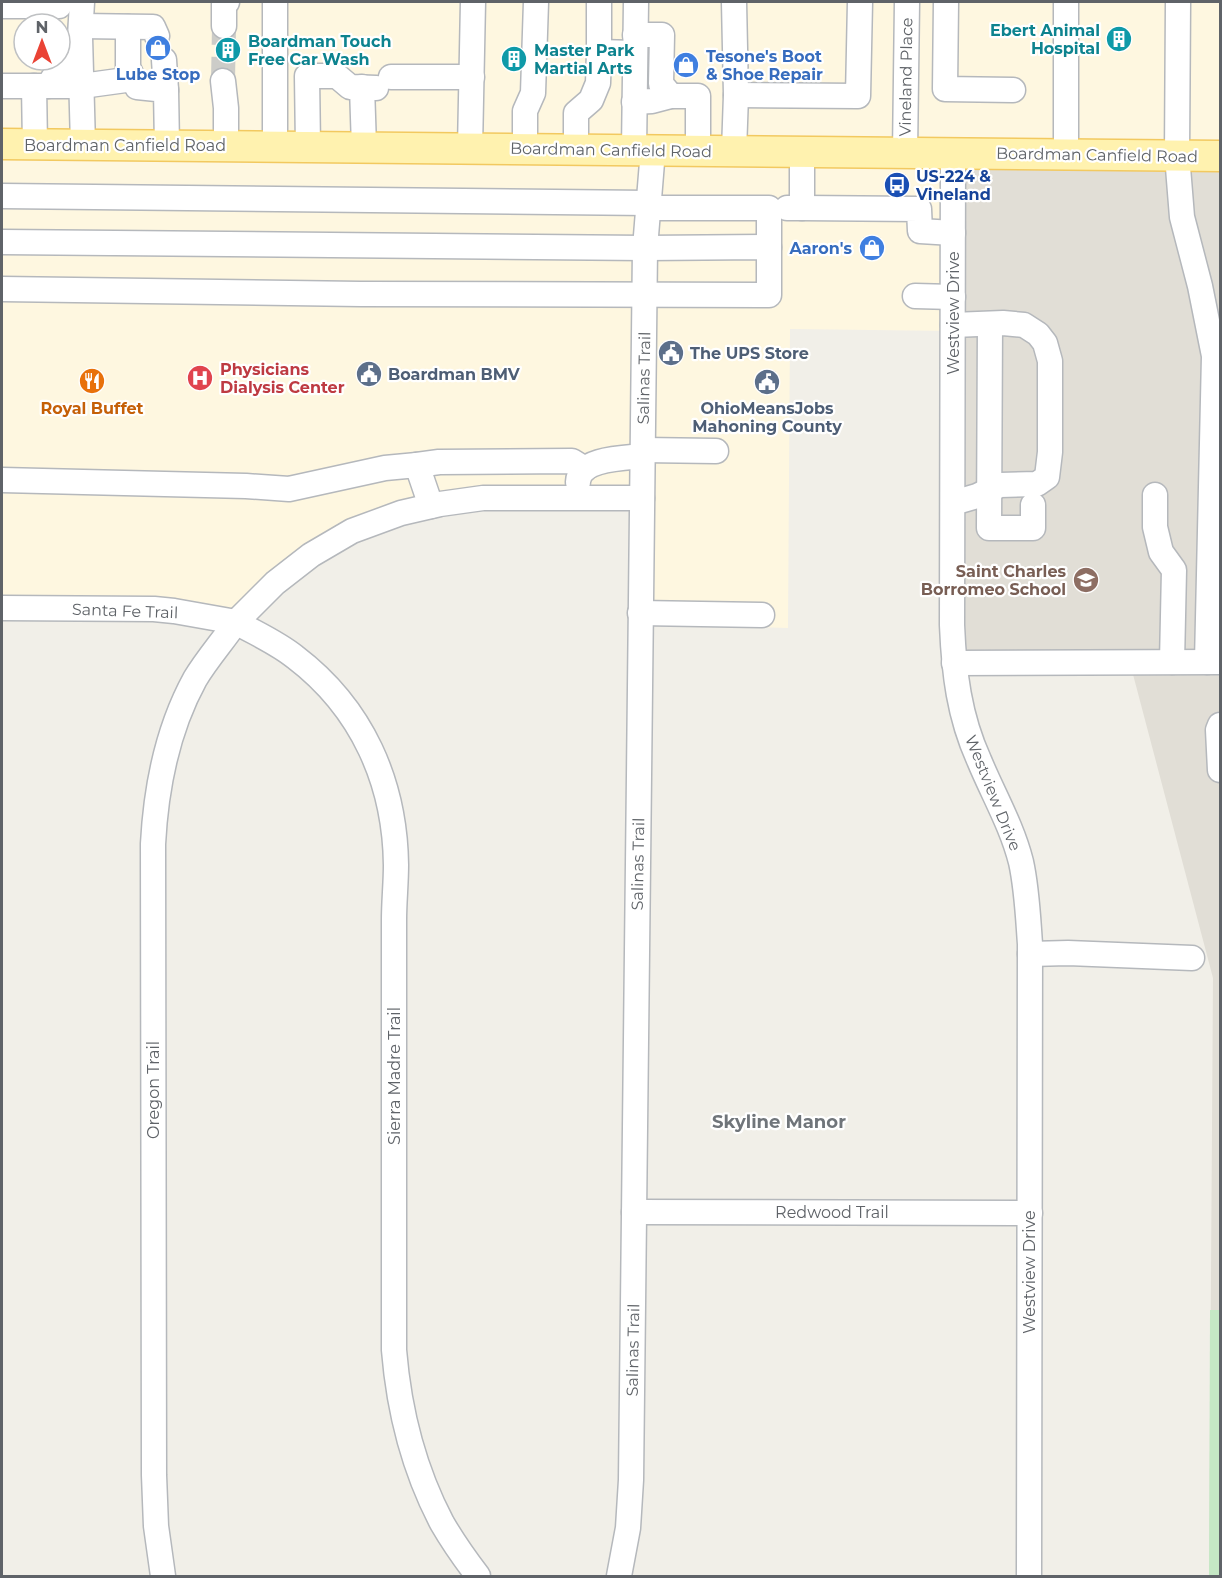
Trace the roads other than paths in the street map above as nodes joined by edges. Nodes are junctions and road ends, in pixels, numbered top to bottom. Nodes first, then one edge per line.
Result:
1 (227, 2) edge
2 (235, 2) edge
3 (275, 2) edge
4 (473, 2) edge
5 (536, 2) edge
6 (599, 2) edge
7 (636, 2) edge
8 (734, 2) edge
9 (860, 2) edge
10 (907, 2) edge
11 (946, 2) edge
12 (1066, 2) edge
13 (1178, 2) edge
14 (2, 6) edge
15 (68, 12) edge
16 (72, 13) edge
17 (128, 27) junction
18 (72, 33) edge
19 (158, 36) dead end
20 (635, 44) junction
21 (599, 52) junction
22 (159, 60) dead end
23 (56, 72) edge
24 (471, 77) junction
25 (133, 79) junction
26 (229, 81) tunnel mouth
27 (376, 84) junction
28 (2, 86) edge
29 (41, 86) junction
30 (82, 86) junction
31 (160, 90) junction
32 (1013, 90) dead end
33 (736, 95) junction
34 (671, 96) junction
35 (634, 102) junction
36 (2, 144) edge
37 (35, 145) junction
38 (83, 145) junction
39 (167, 146) junction
40 (226, 146) junction
41 (275, 146) junction
42 (308, 147) junction
43 (364, 147) junction
44 (470, 148) junction
45 (525, 149) junction
46 (576, 149) junction
47 (643, 150) junction
48 (698, 151) junction
49 (735, 151) junction
50 (802, 152) junction
51 (905, 153) junction
52 (953, 153) junction
53 (1066, 154) junction
54 (1177, 155) junction
55 (1221, 156) edge
56 (2, 196) edge
57 (648, 205) junction
58 (769, 208) junction
59 (802, 208) junction
60 (953, 233) junction
61 (2, 242) edge
62 (769, 247) junction
63 (645, 248) junction
64 (2, 289) edge
65 (645, 294) junction
66 (915, 296) dead end
67 (953, 297) junction
68 (990, 324) junction
69 (953, 325) junction
70 (1217, 356) edge
71 (1216, 435) edge
72 (716, 451) dead end
73 (643, 453) junction
74 (417, 465) junction
75 (585, 469) junction
76 (2, 480) edge
77 (990, 490) junction
78 (1155, 495) dead end
79 (578, 498) junction
80 (642, 498) junction
81 (952, 503) junction
82 (1033, 505) dead end
83 (431, 506) junction
84 (2, 608) edge
85 (640, 613) junction
86 (762, 615) dead end
87 (236, 622) junction
88 (1172, 662) junction
89 (1214, 662) edge
90 (954, 663) junction
91 (1221, 725) edge
92 (1221, 770) edge
93 (1030, 954) junction
94 (1192, 958) dead end
95 (634, 1212) junction
96 (1030, 1213) junction
97 (164, 1576) edge
98 (478, 1576) edge
99 (619, 1576) edge
100 (1029, 1576) edge

1 - 2 street
3 - 41 street
4 - 24 street
5 - 45 street
6 - 21 street
7 - 20 street, Salinas Trail
8 - 33 street
9 - 33 street
10 - 51 street, Vineland Place
11 - 32 street
12 - 53 street
13 - 54 street
14 - 15 street
16 - 17 street
17 - 19 street
17 - 25 street
18 - 30 street
20 - 21 street
20 - 34 street
20 - 35 street, Salinas Trail
21 - 46 street
22 - 31 street
23 - 29 street
24 - 27 street
24 - 44 street
25 - 30 street
25 - 31 street
26 - 40 street
27 - 42 street
27 - 43 street
28 - 29 street
29 - 30 street
29 - 37 street
30 - 38 street
31 - 39 street
33 - 49 street
34 - 35 street
34 - 48 street
35 - 47 street, Salinas Trail
36 - 37 main road, Boardman Canfield Road
37 - 38 main road, Boardman Canfield Road
38 - 39 main road, Boardman Canfield Road
39 - 40 main road, Boardman Canfield Road
40 - 41 main road, Boardman Canfield Road
41 - 42 main road, Boardman Canfield Road
42 - 43 main road, Boardman Canfield Road
43 - 44 main road, Boardman Canfield Road
44 - 45 main road, Boardman Canfield Road
45 - 46 main road, Boardman Canfield Road
46 - 47 main road, Boardman Canfield Road
47 - 48 main road, Boardman Canfield Road
47 - 57 street, Salinas Trail
48 - 49 main road, Boardman Canfield Road
49 - 50 main road, Boardman Canfield Road
50 - 51 main road, Boardman Canfield Road
50 - 59 street
51 - 52 main road, Boardman Canfield Road
52 - 53 main road, Boardman Canfield Road
52 - 60 street, Westview Drive
53 - 54 main road, Boardman Canfield Road
54 - 55 main road, Boardman Canfield Road
54 - 70 street
56 - 57 street
57 - 58 street
57 - 63 street, Salinas Trail
58 - 59 street
58 - 62 street
59 - 60 street
60 - 67 street, Westview Drive
61 - 63 street
62 - 63 street
62 - 65 street
63 - 65 street, Salinas Trail
64 - 65 street
65 - 73 street, Salinas Trail
66 - 67 street
67 - 69 street, Westview Drive
68 - 69 street
68 - 77 street
68 - 77 street
69 - 81 street, Westview Drive
70 - 71 street
71 - 89 street
72 - 73 street
73 - 75 street
73 - 80 street, Salinas Trail
74 - 75 street
74 - 76 street
74 - 83 street
75 - 79 street
77 - 81 street
77 - 82 street
78 - 88 street
79 - 80 street
79 - 83 street
80 - 85 street, Salinas Trail
81 - 90 street, Westview Drive
83 - 87 street
84 - 87 street, Santa Fe Trail
85 - 86 street
85 - 95 street, Salinas Trail
87 - 97 street, Oregon Trail
87 - 98 street, Sierra Madre Trail
88 - 89 street
88 - 90 street
90 - 93 street, Westview Drive
91 - 92 street
93 - 94 street
93 - 96 street, Westview Drive
95 - 96 street, Redwood Trail
95 - 99 street, Salinas Trail
96 - 100 street, Westview Drive

